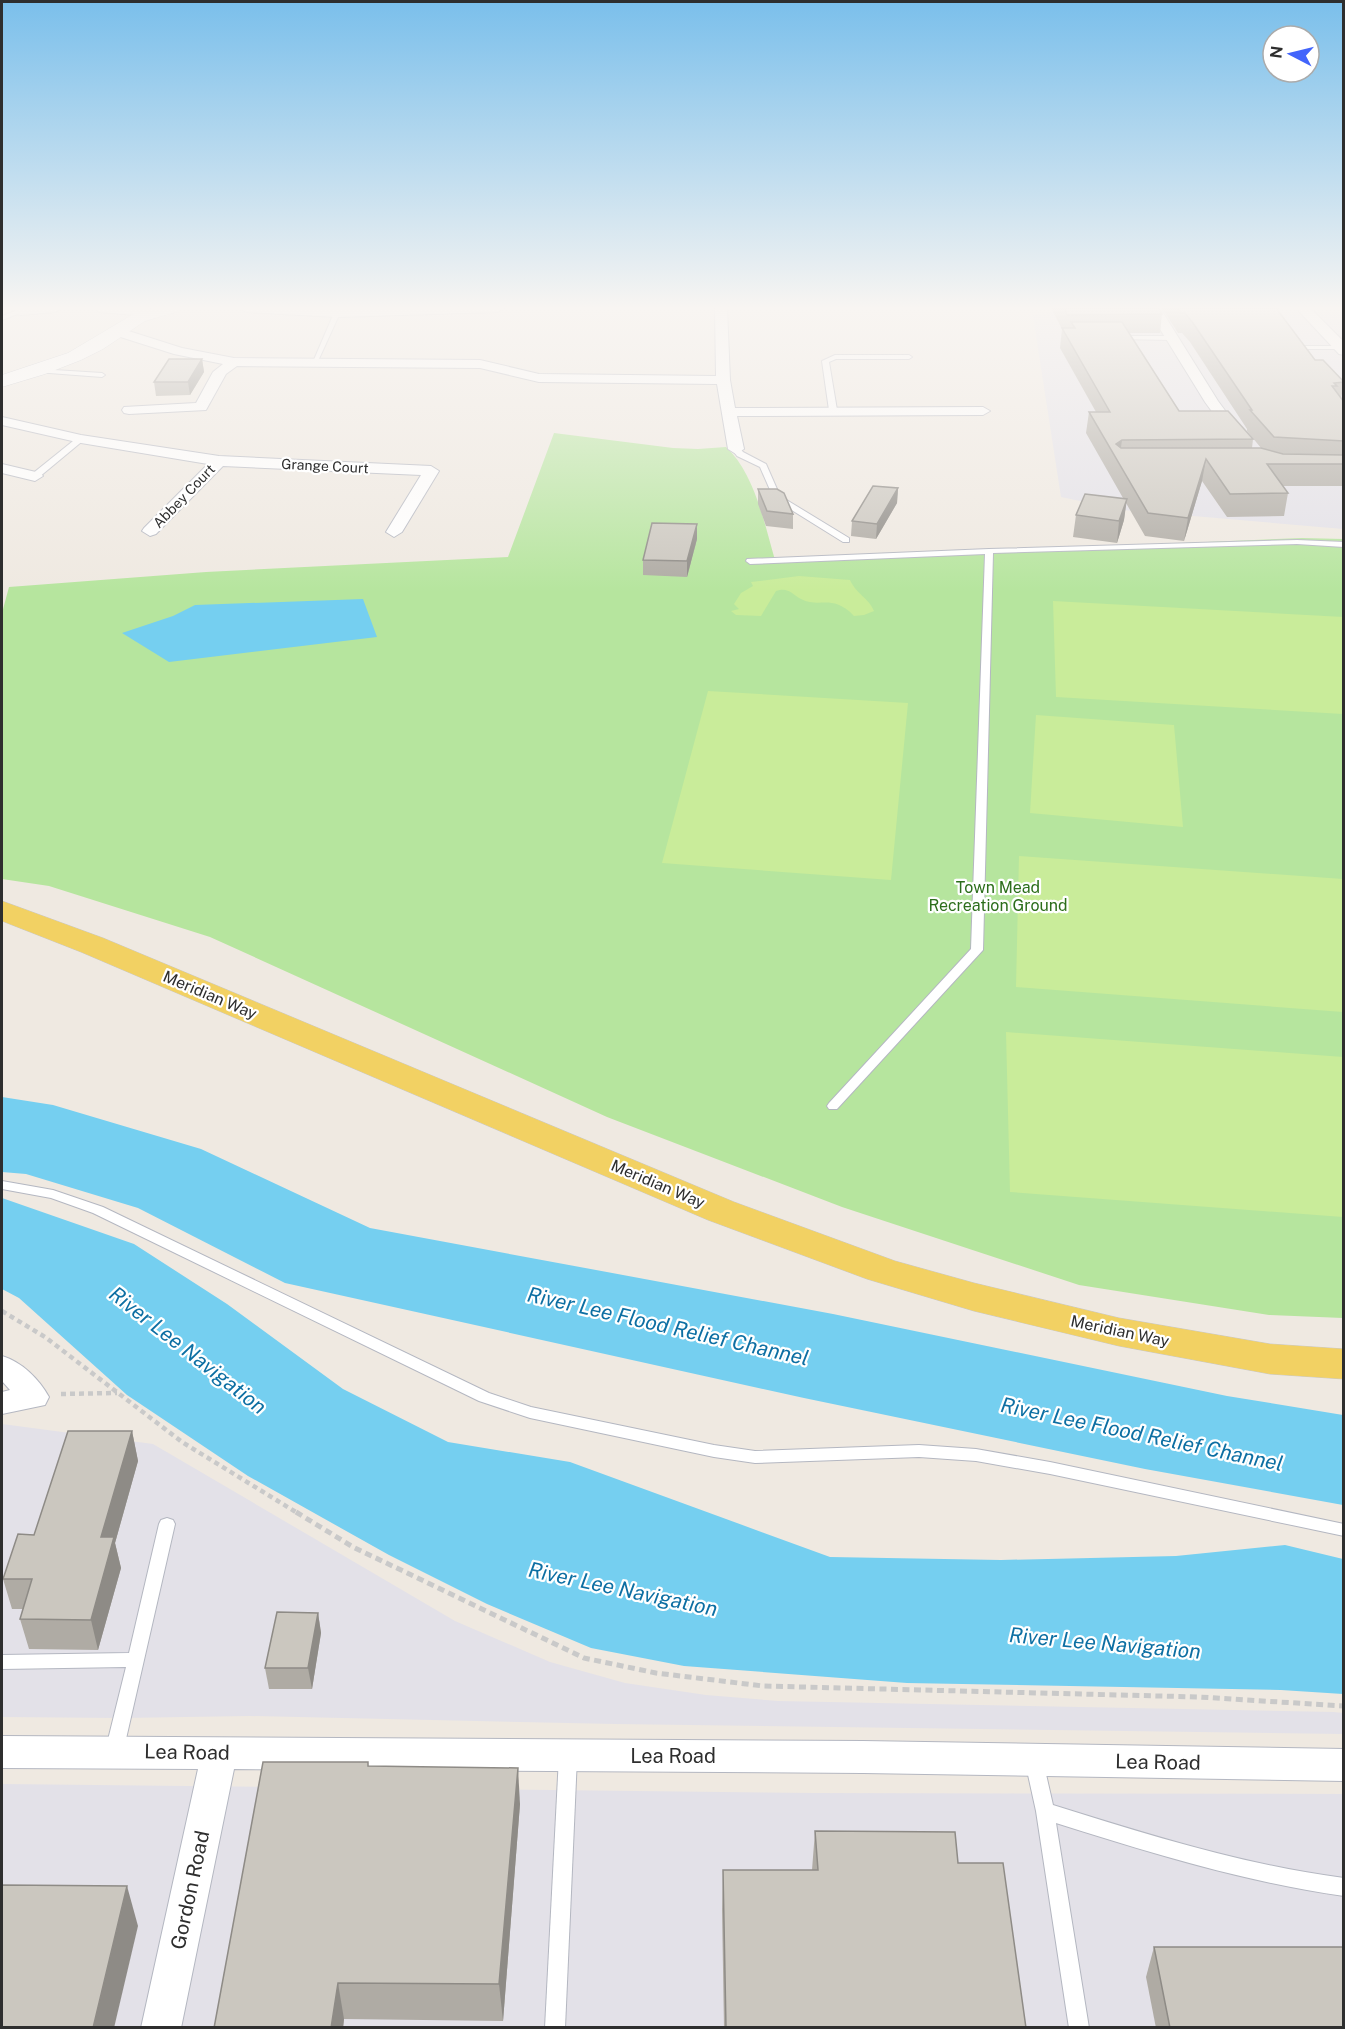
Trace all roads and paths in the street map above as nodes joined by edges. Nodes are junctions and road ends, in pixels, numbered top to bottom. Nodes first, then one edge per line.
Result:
1 (203, 403) edge
2 (728, 403) edge
3 (832, 403) edge
4 (1213, 403) edge
5 (129, 410) dead end
6 (833, 410) junction
7 (983, 411) dead end
8 (730, 412) junction
9 (2, 421) edge
10 (81, 439) junction
11 (1245, 445) edge
12 (736, 449) joint
13 (219, 461) junction
14 (2, 469) edge
15 (35, 476) joint
16 (150, 531) dead end
17 (394, 532) dead end
18 (846, 540) dead end
19 (1344, 544) edge
20 (989, 551) junction
21 (750, 561) dead end
22 (2, 910) edge
23 (833, 1106) dead end
24 (2, 1185) edge
25 (2, 1311) edge
26 (1344, 1364) edge
27 (2, 1367) edge
28 (118, 1392) junction
29 (34, 1397) junction
30 (2, 1403) edge
31 (167, 1524) dead end
32 (1344, 1530) edge
33 (136, 1660) junction
34 (2, 1662) edge
35 (1344, 1706) edge
36 (2, 1752) edge
37 (114, 1752) junction
38 (219, 1753) junction
39 (568, 1756) junction
40 (1341, 1759) edge
41 (1034, 1760) junction
42 (1045, 1811) junction
43 (1344, 1887) edge
44 (161, 2028) edge
45 (555, 2028) edge
46 (1079, 2028) edge

1 - 5 street
2 - 8 street
3 - 6 lane
4 - 11 street
6 - 7 street
6 - 8 street
8 - 12 street
9 - 10 street, Grange Court
10 - 13 street, Grange Court
10 - 15 lane
12 - 18 lane
13 - 16 street, Abbey Court
13 - 17 street, Grange Court
14 - 15 street
19 - 20 lane
20 - 21 lane
20 - 23 lane
22 - 26 main road, Meridian Way
24 - 32 lane
25 - 28 path
27 - 29 street
28 - 29 path
28 - 35 path
29 - 30 street
31 - 33 lane
33 - 34 lane
33 - 37 lane
36 - 37 street, Lea Road
37 - 38 street, Lea Road
38 - 39 street, Lea Road
38 - 44 street, Gordon Road
39 - 41 street, Lea Road
39 - 45 lane
40 - 41 street, Lea Road
41 - 42 lane
42 - 43 lane
42 - 46 lane

